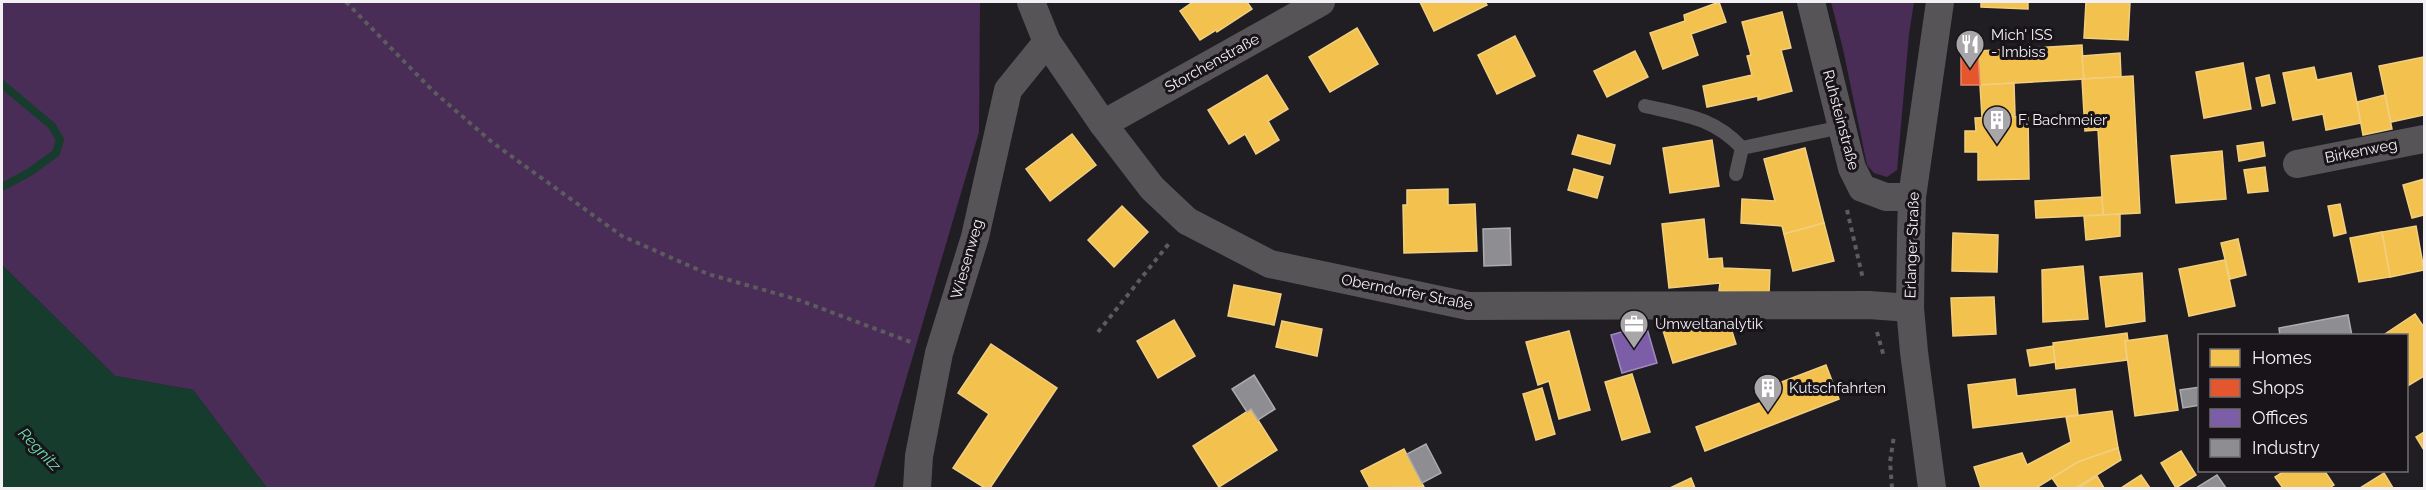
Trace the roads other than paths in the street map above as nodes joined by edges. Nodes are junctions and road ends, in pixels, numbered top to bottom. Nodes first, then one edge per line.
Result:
1 (1031, 2) edge
2 (1321, 2) edge
3 (1811, 2) edge
4 (1940, 2) edge
5 (1047, 42) junction
6 (1645, 106) dead end
7 (1103, 124) junction
8 (1842, 127) junction
9 (2424, 139) edge
10 (1742, 148) junction
11 (2297, 164) dead end
12 (1736, 174) dead end
13 (1912, 197) junction
14 (1910, 308) junction
15 (917, 489) edge
16 (1932, 489) edge

1 - 5 street, Oberndorfer Straße
2 - 7 street, Storchenstraße
3 - 8 street, Ruhsteinstraße
4 - 13 street, Erlanger Straße
5 - 7 street, Oberndorfer Straße
5 - 15 street, Wiesenweg
6 - 10 lane
7 - 14 street, Oberndorfer Straße
8 - 10 lane
8 - 13 street, Ruhsteinstraße
9 - 11 street, Birkenweg
10 - 12 lane
13 - 14 street, Erlanger Straße
14 - 16 street, Erlanger Straße

